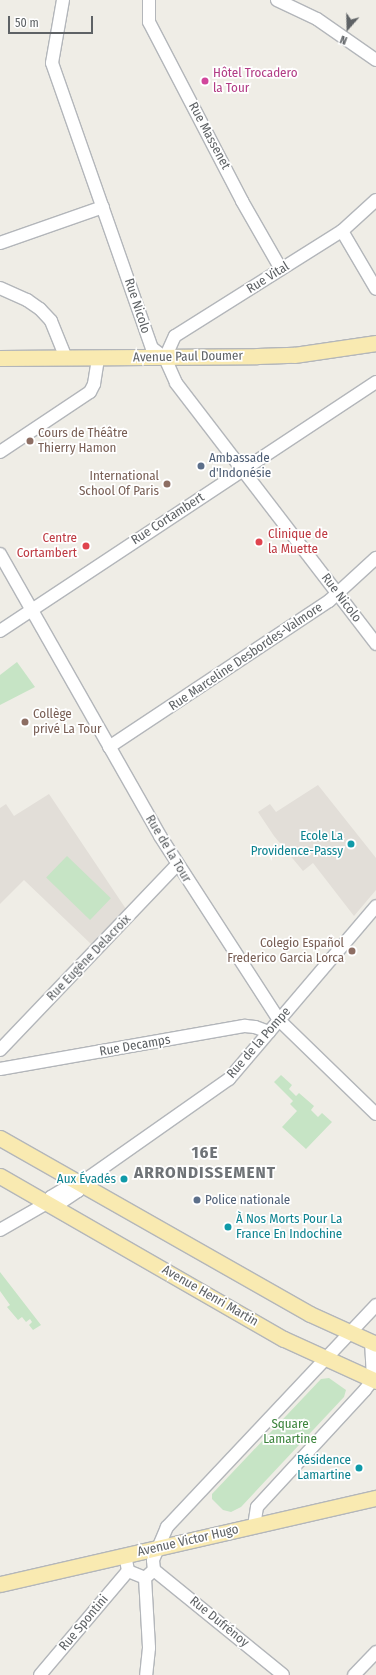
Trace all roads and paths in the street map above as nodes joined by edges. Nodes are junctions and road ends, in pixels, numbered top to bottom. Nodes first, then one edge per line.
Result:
1 (63, 0) edge
2 (148, 0) edge
3 (277, 0) edge
4 (376, 60) edge
5 (376, 200) edge
6 (103, 207) junction
7 (342, 232) junction
8 (0, 243) edge
9 (281, 269) junction
10 (0, 288) edge
11 (376, 289) edge
12 (376, 343) edge
13 (0, 358) edge
14 (66, 358) junction
15 (98, 358) junction
16 (165, 358) junction
17 (376, 382) edge
18 (0, 452) edge
19 (241, 471) junction
20 (0, 554) edge
21 (376, 558) edge
22 (338, 594) junction
23 (31, 608) junction
24 (0, 631) edge
25 (376, 644) edge
26 (109, 747) junction
27 (177, 865) junction
28 (376, 906) edge
29 (278, 1020) junction
30 (269, 1032) junction
31 (0, 1050) edge
32 (0, 1069) edge
33 (376, 1114) edge
34 (0, 1138) edge
35 (0, 1176) edge
36 (81, 1183) junction
37 (48, 1203) junction
38 (0, 1230) edge
39 (376, 1305) edge
40 (350, 1333) junction
41 (373, 1343) edge
42 (324, 1358) junction
43 (374, 1380) edge
44 (376, 1498) edge
45 (254, 1526) junction
46 (157, 1548) junction
47 (125, 1555) junction
48 (154, 1570) junction
49 (128, 1571) junction
50 (145, 1578) junction
51 (0, 1584) edge
52 (376, 1652) edge
53 (40, 1675) edge
54 (146, 1675) edge
55 (283, 1675) edge
56 (354, 1675) edge

1 - 6 street, Rue Nicolo
2 - 9 street, Rue Massenet
3 - 4 street
5 - 7 street, Rue Vital
6 - 8 street
6 - 16 street, Rue Nicolo
7 - 9 street, Rue Vital
7 - 11 street
9 - 16 street, Rue Vital
10 - 14 street
12 - 16 main road, Avenue Paul Doumer
13 - 14 main road, Avenue Paul Doumer
14 - 15 main road, Avenue Paul Doumer
15 - 16 main road, Avenue Paul Doumer
15 - 18 street
16 - 19 street, Rue Nicolo
17 - 19 street, Rue Cortambert
19 - 22 street, Rue Nicolo
19 - 23 street, Rue Cortambert
20 - 23 street, Rue de la Tour
21 - 22 street, Rue Marceline Desbordes-Valmore
22 - 25 street, Rue Nicolo
22 - 26 street, Rue Marceline Desbordes-Valmore
23 - 24 street, Rue Cortambert
23 - 26 street, Rue de la Tour
26 - 27 street, Rue de la Tour
27 - 29 street, Rue de la Tour
27 - 31 street, Rue Eugène Delacroix
28 - 29 street, Rue de la Pompe
29 - 30 street, Rue de la Pompe
29 - 33 street, Rue de la Tour
30 - 32 street, Rue Decamps
30 - 36 street, Rue de la Pompe
34 - 36 main road
35 - 37 main road, Avenue Henri Martin
36 - 37 street, Rue de la Pompe
36 - 40 main road
37 - 38 street, Rue de la Pompe
37 - 42 main road, Avenue Henri Martin
39 - 40 street
40 - 41 main road
40 - 42 street
41 - 43 street
42 - 43 main road, Avenue Henri Martin
42 - 46 street
43 - 45 street
44 - 45 main road, Avenue Victor Hugo
45 - 46 main road, Avenue Victor Hugo
46 - 47 main road, Avenue Victor Hugo
46 - 48 street
47 - 49 street
47 - 51 main road, Avenue Victor Hugo
48 - 50 street
48 - 55 street, Rue Dufrénoy
49 - 50 street
49 - 53 street, Rue Spontini
50 - 54 street
52 - 56 street

